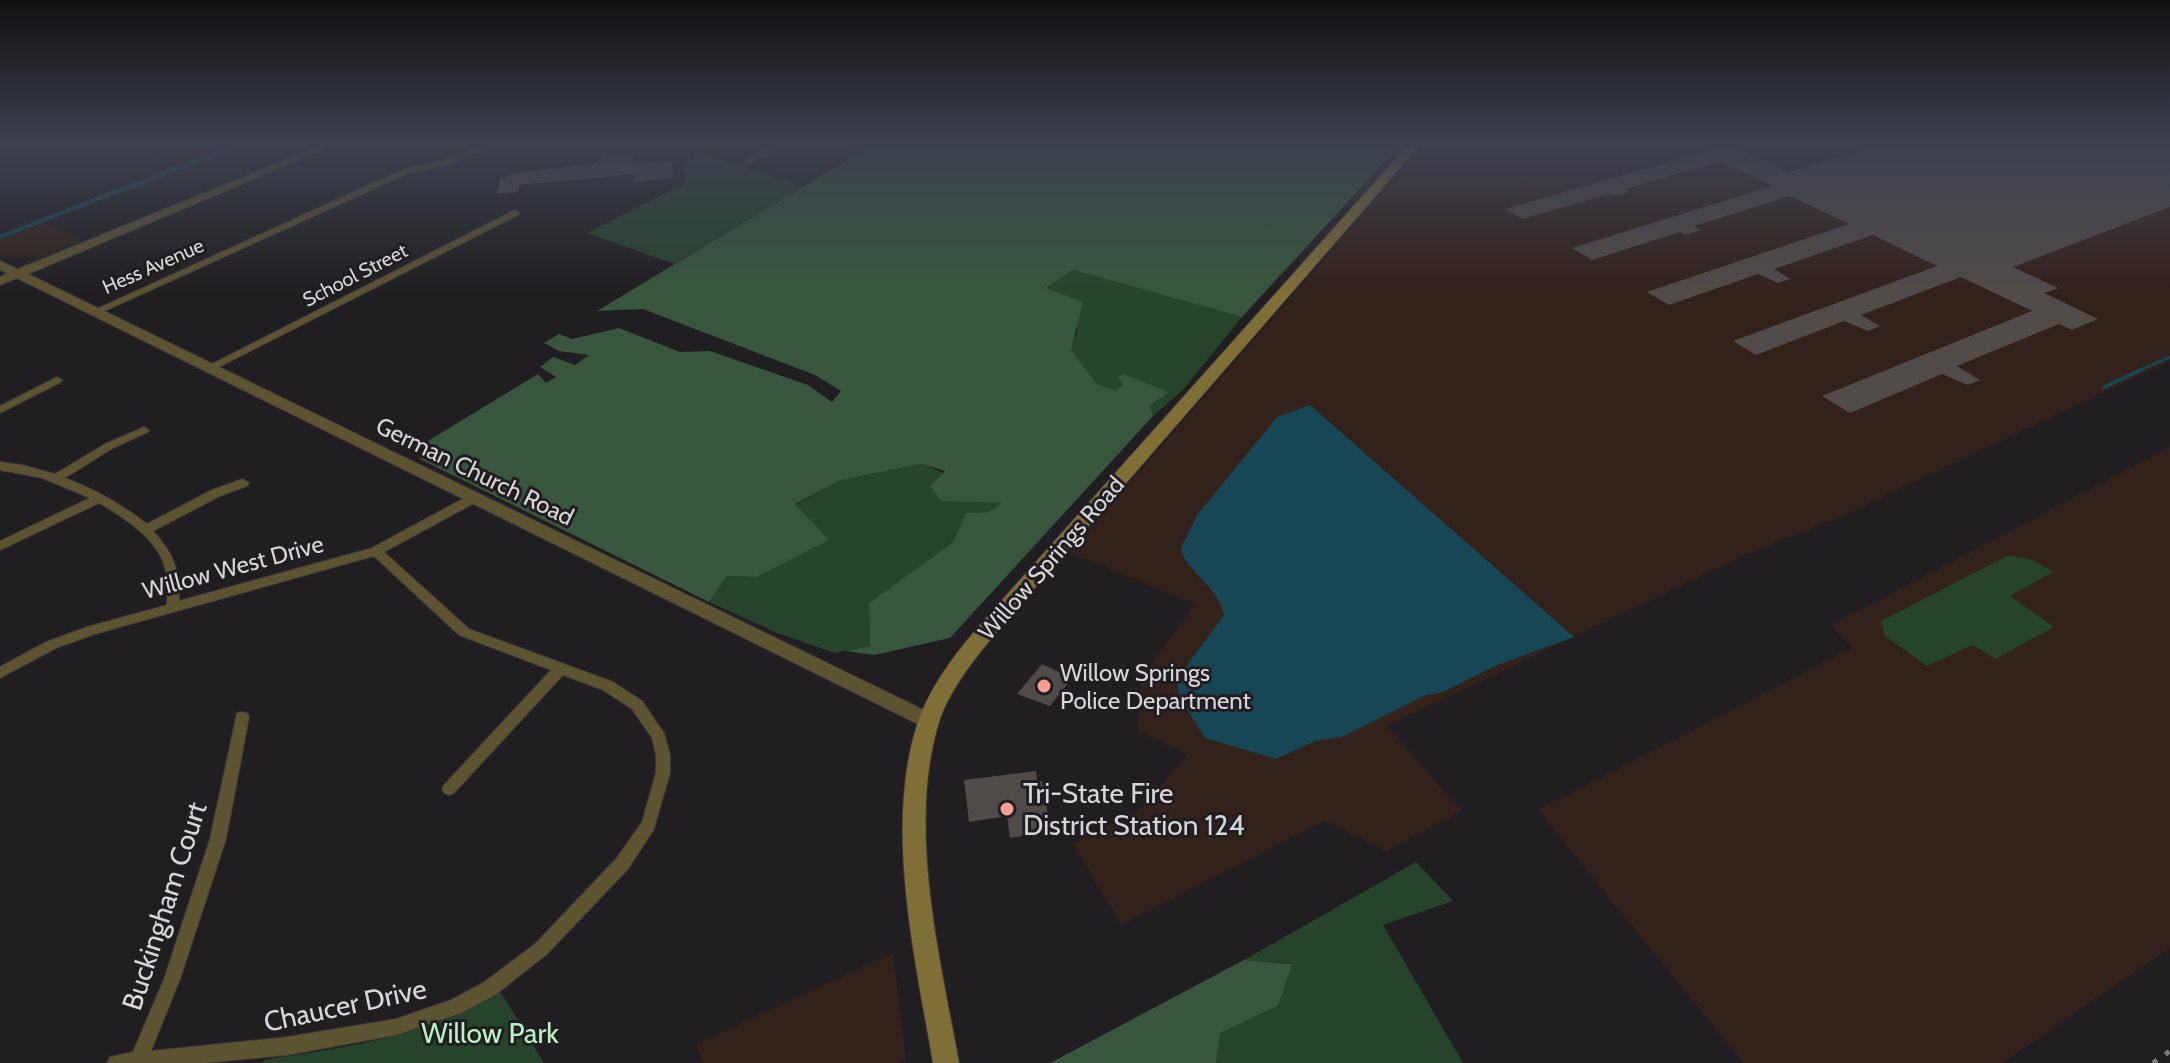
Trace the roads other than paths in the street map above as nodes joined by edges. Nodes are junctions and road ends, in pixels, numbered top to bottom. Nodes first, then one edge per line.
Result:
1 (210, 195) edge
2 (355, 195) edge
3 (1370, 195) edge
4 (515, 213) dead end
5 (0, 265) edge
6 (17, 274) junction
7 (0, 281) edge
8 (95, 312) junction
9 (209, 368) junction
10 (57, 380) dead end
11 (0, 410) edge
12 (144, 430) dead end
13 (0, 466) edge
14 (59, 477) junction
15 (243, 483) dead end
16 (99, 498) junction
17 (474, 498) junction
18 (145, 530) junction
19 (0, 546) edge
20 (376, 551) junction
21 (173, 606) junction
22 (560, 669) junction
23 (0, 673) edge
24 (242, 717) dead end
25 (929, 721) junction
26 (449, 789) dead end
27 (138, 1061) edge
28 (116, 1063) edge
29 (946, 1063) edge

1 - 6 street
2 - 8 street, Hess Avenue
3 - 25 main road, Willow Springs Road
4 - 9 street, School Street
5 - 6 street, German Church Road
6 - 7 street
6 - 8 street, German Church Road
8 - 9 street, German Church Road
9 - 17 street, German Church Road
10 - 11 street
12 - 14 street
13 - 14 street
14 - 16 street
15 - 18 street
16 - 18 street
16 - 19 street
17 - 20 street, Willow West Drive
17 - 25 street, German Church Road
18 - 21 street
20 - 21 street, Willow West Drive
20 - 22 street, Chaucer Drive
21 - 23 street, Willow West Drive
22 - 26 street
22 - 27 street, Chaucer Drive
24 - 27 street, Buckingham Court
25 - 29 main road, Willow Springs Road
27 - 28 street, Chaucer Drive

